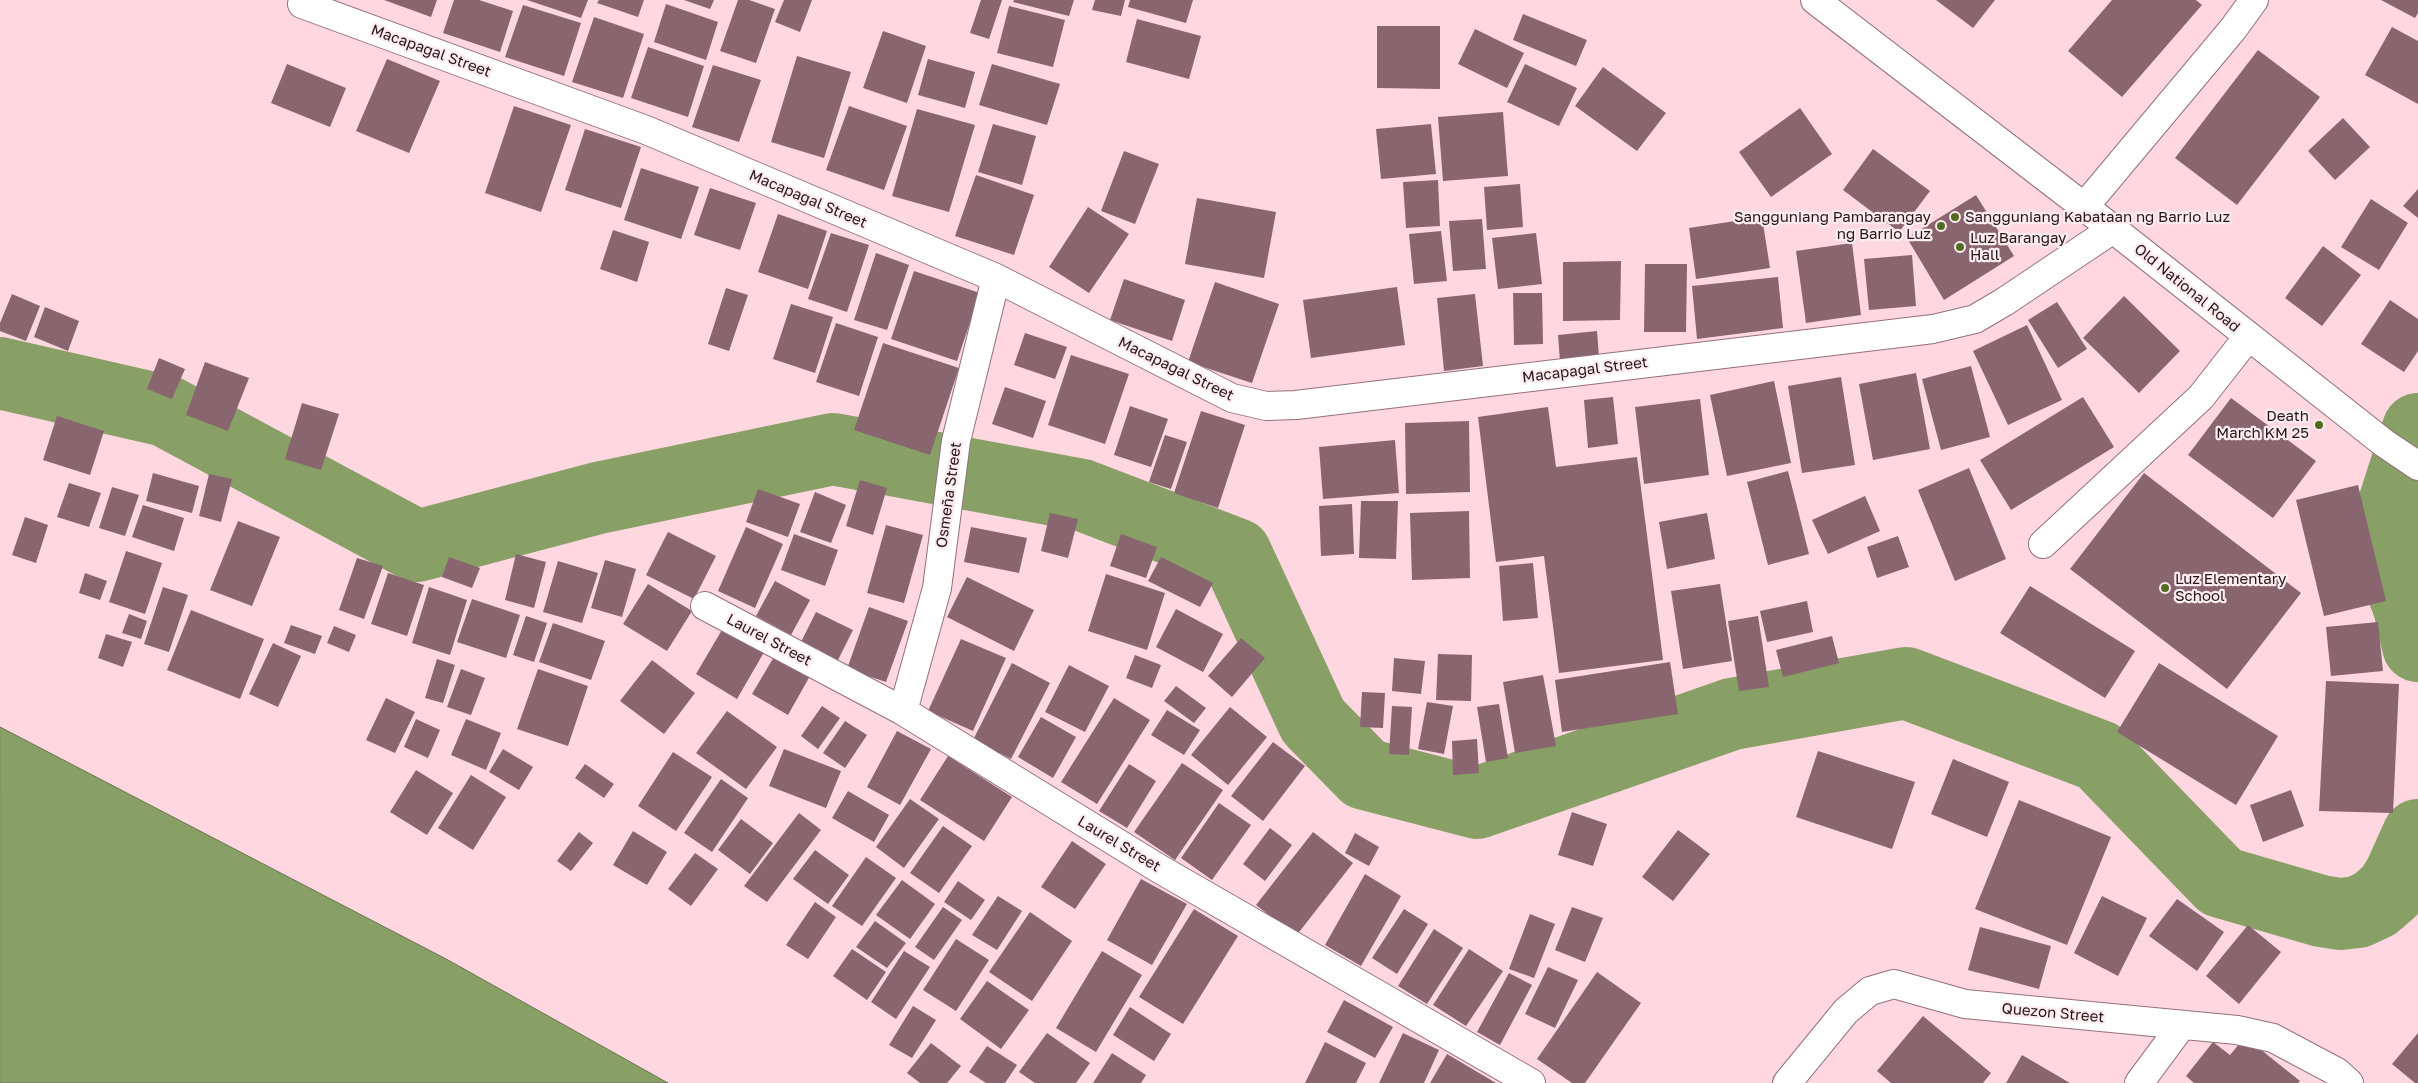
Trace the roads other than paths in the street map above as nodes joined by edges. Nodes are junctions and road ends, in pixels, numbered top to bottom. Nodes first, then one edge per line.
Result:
1 (2254, 0) edge
2 (1826, 3) edge
3 (302, 4) dead end
4 (2084, 207) junction
5 (2113, 229) junction
6 (996, 278) junction
7 (2248, 337) junction
8 (2418, 466) edge
9 (2043, 544) dead end
10 (705, 606) dead end
11 (903, 711) junction
12 (2182, 1025) junction
13 (1532, 1083) edge
14 (1787, 1083) edge
15 (2139, 1083) edge
16 (2349, 1083) edge

1 - 4 street
2 - 4 street, Old National Road
3 - 6 street, Macapagal Street
4 - 5 street, Old National Road
5 - 6 street, Macapagal Street
5 - 7 street, Old National Road
6 - 11 street, Osmeña Street
7 - 8 street, Old National Road
7 - 9 street
10 - 11 street, Laurel Street
11 - 13 street, Laurel Street
12 - 14 street, Quezon Street
12 - 15 street
12 - 16 street, Quezon Street

